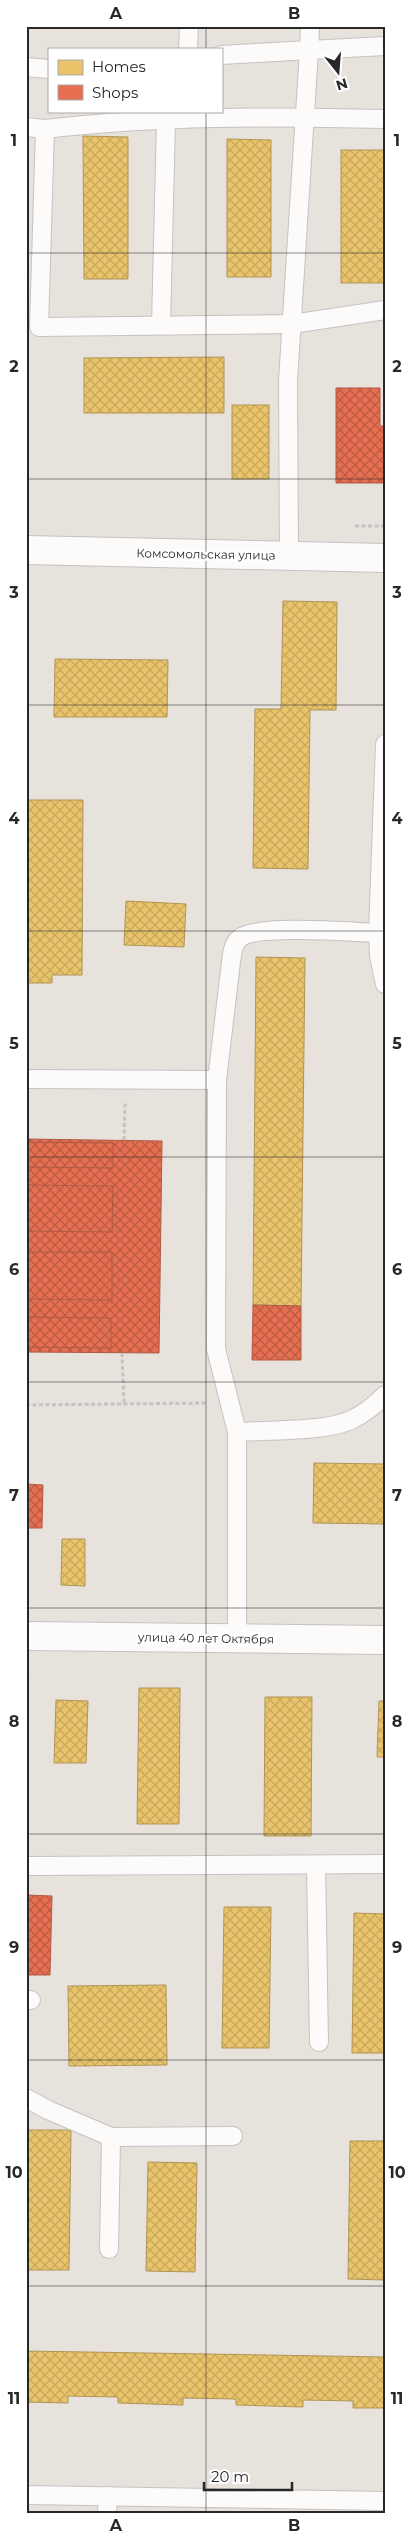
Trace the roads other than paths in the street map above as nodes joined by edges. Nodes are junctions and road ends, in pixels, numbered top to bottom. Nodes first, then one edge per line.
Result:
1 (189, 26) edge
2 (310, 26) edge
3 (385, 46) edge
4 (188, 48) edge
5 (309, 50) junction
6 (222, 55) edge
7 (26, 67) edge
8 (48, 69) edge
9 (304, 117) junction
10 (385, 118) edge
11 (166, 121) junction
12 (26, 127) edge
13 (46, 129) junction
14 (385, 310) edge
15 (292, 324) junction
16 (162, 325) junction
17 (26, 550) edge
18 (289, 555) junction
19 (385, 558) edge
20 (385, 744) edge
21 (378, 933) junction
22 (385, 984) edge
23 (26, 1079) edge
24 (217, 1080) junction
25 (385, 1395) edge
26 (237, 1432) junction
27 (26, 1636) edge
28 (236, 1638) junction
29 (385, 1640) edge
30 (385, 1864) edge
31 (316, 1865) junction
32 (26, 1866) edge
33 (318, 2042) dead end
34 (26, 2098) edge
35 (233, 2136) dead end
36 (111, 2137) junction
37 (109, 2249) dead end
38 (26, 2495) edge
39 (385, 2502) edge
40 (107, 2505) edge

1 - 4 lane
2 - 5 lane
3 - 5 lane
5 - 6 lane
5 - 9 lane
7 - 8 lane
9 - 10 lane
9 - 11 lane
9 - 15 lane
11 - 13 lane
11 - 16 lane
12 - 13 lane
13 - 16 lane
14 - 15 lane
15 - 16 lane
15 - 18 lane
17 - 18 street, Комсомольская улица
18 - 19 street, Комсомольская улица
20 - 21 lane
21 - 22 lane
21 - 24 lane
23 - 24 lane
24 - 26 lane
25 - 26 lane
26 - 28 lane
27 - 28 street, улица 40 лет Октября
28 - 29 street, улица 40 лет Октября
30 - 31 lane
31 - 32 lane
31 - 33 lane
34 - 36 lane
35 - 36 lane
36 - 37 lane
38 - 40 lane
39 - 40 lane

